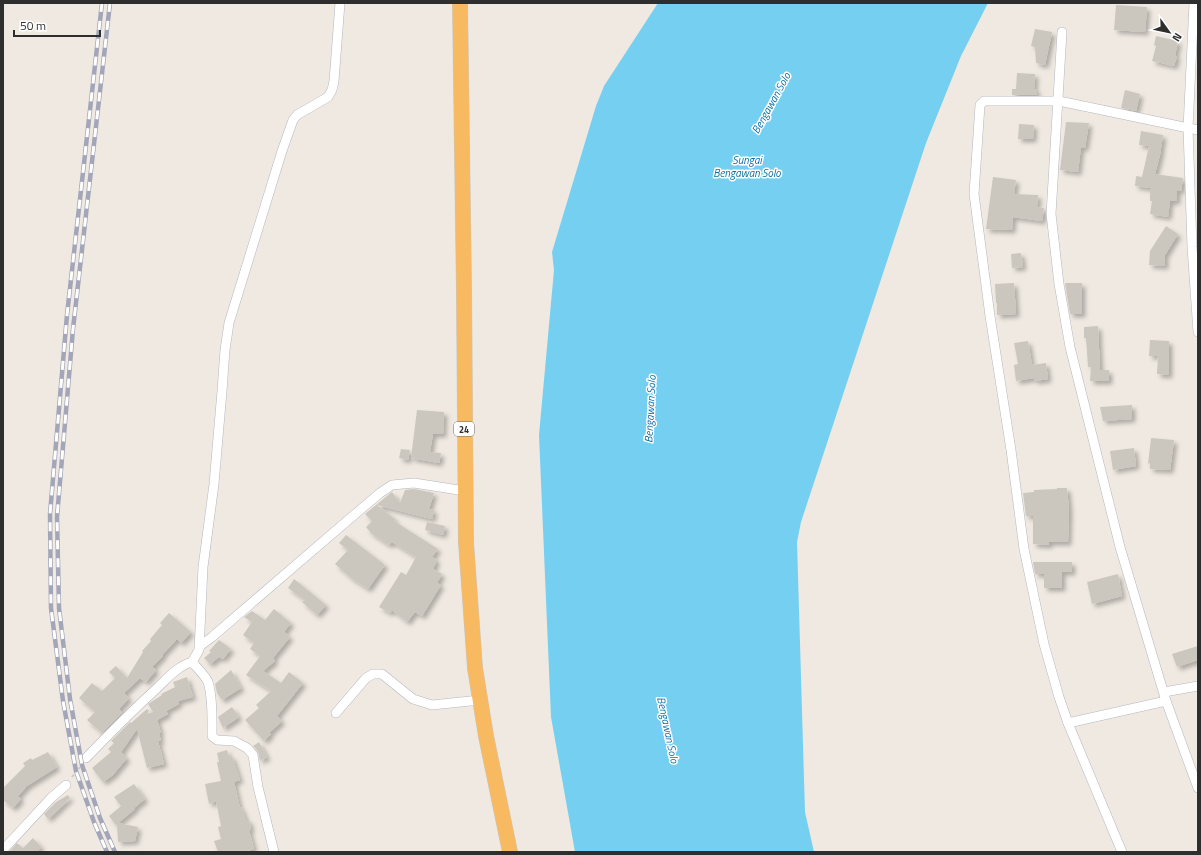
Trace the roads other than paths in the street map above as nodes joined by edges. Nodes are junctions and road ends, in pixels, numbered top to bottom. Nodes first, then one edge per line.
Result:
1 (340, 3) edge
2 (460, 3) edge
3 (1194, 3) edge
4 (1062, 32) dead end
5 (1059, 101) junction
6 (1188, 128) junction
7 (1198, 130) edge
8 (1198, 332) edge
9 (464, 491) junction
10 (200, 646) junction
11 (192, 662) junction
12 (1198, 686) edge
13 (1165, 697) junction
14 (480, 700) junction
15 (336, 713) dead end
16 (1068, 723) junction
17 (86, 758) road end
18 (66, 784) road end
19 (1198, 788) edge
20 (3, 850) edge
21 (274, 852) edge
22 (510, 852) edge
23 (1122, 852) edge

1 - 10 street
2 - 9 highway, 24
3 - 6 street
4 - 5 street
5 - 6 street
5 - 13 street
5 - 16 street
6 - 7 street
6 - 8 street
9 - 10 street
9 - 14 highway, 24
10 - 11 street
11 - 17 street
11 - 21 street
12 - 13 street
13 - 16 street
13 - 19 street
14 - 15 street
14 - 22 highway, 24
16 - 23 street
18 - 20 street

